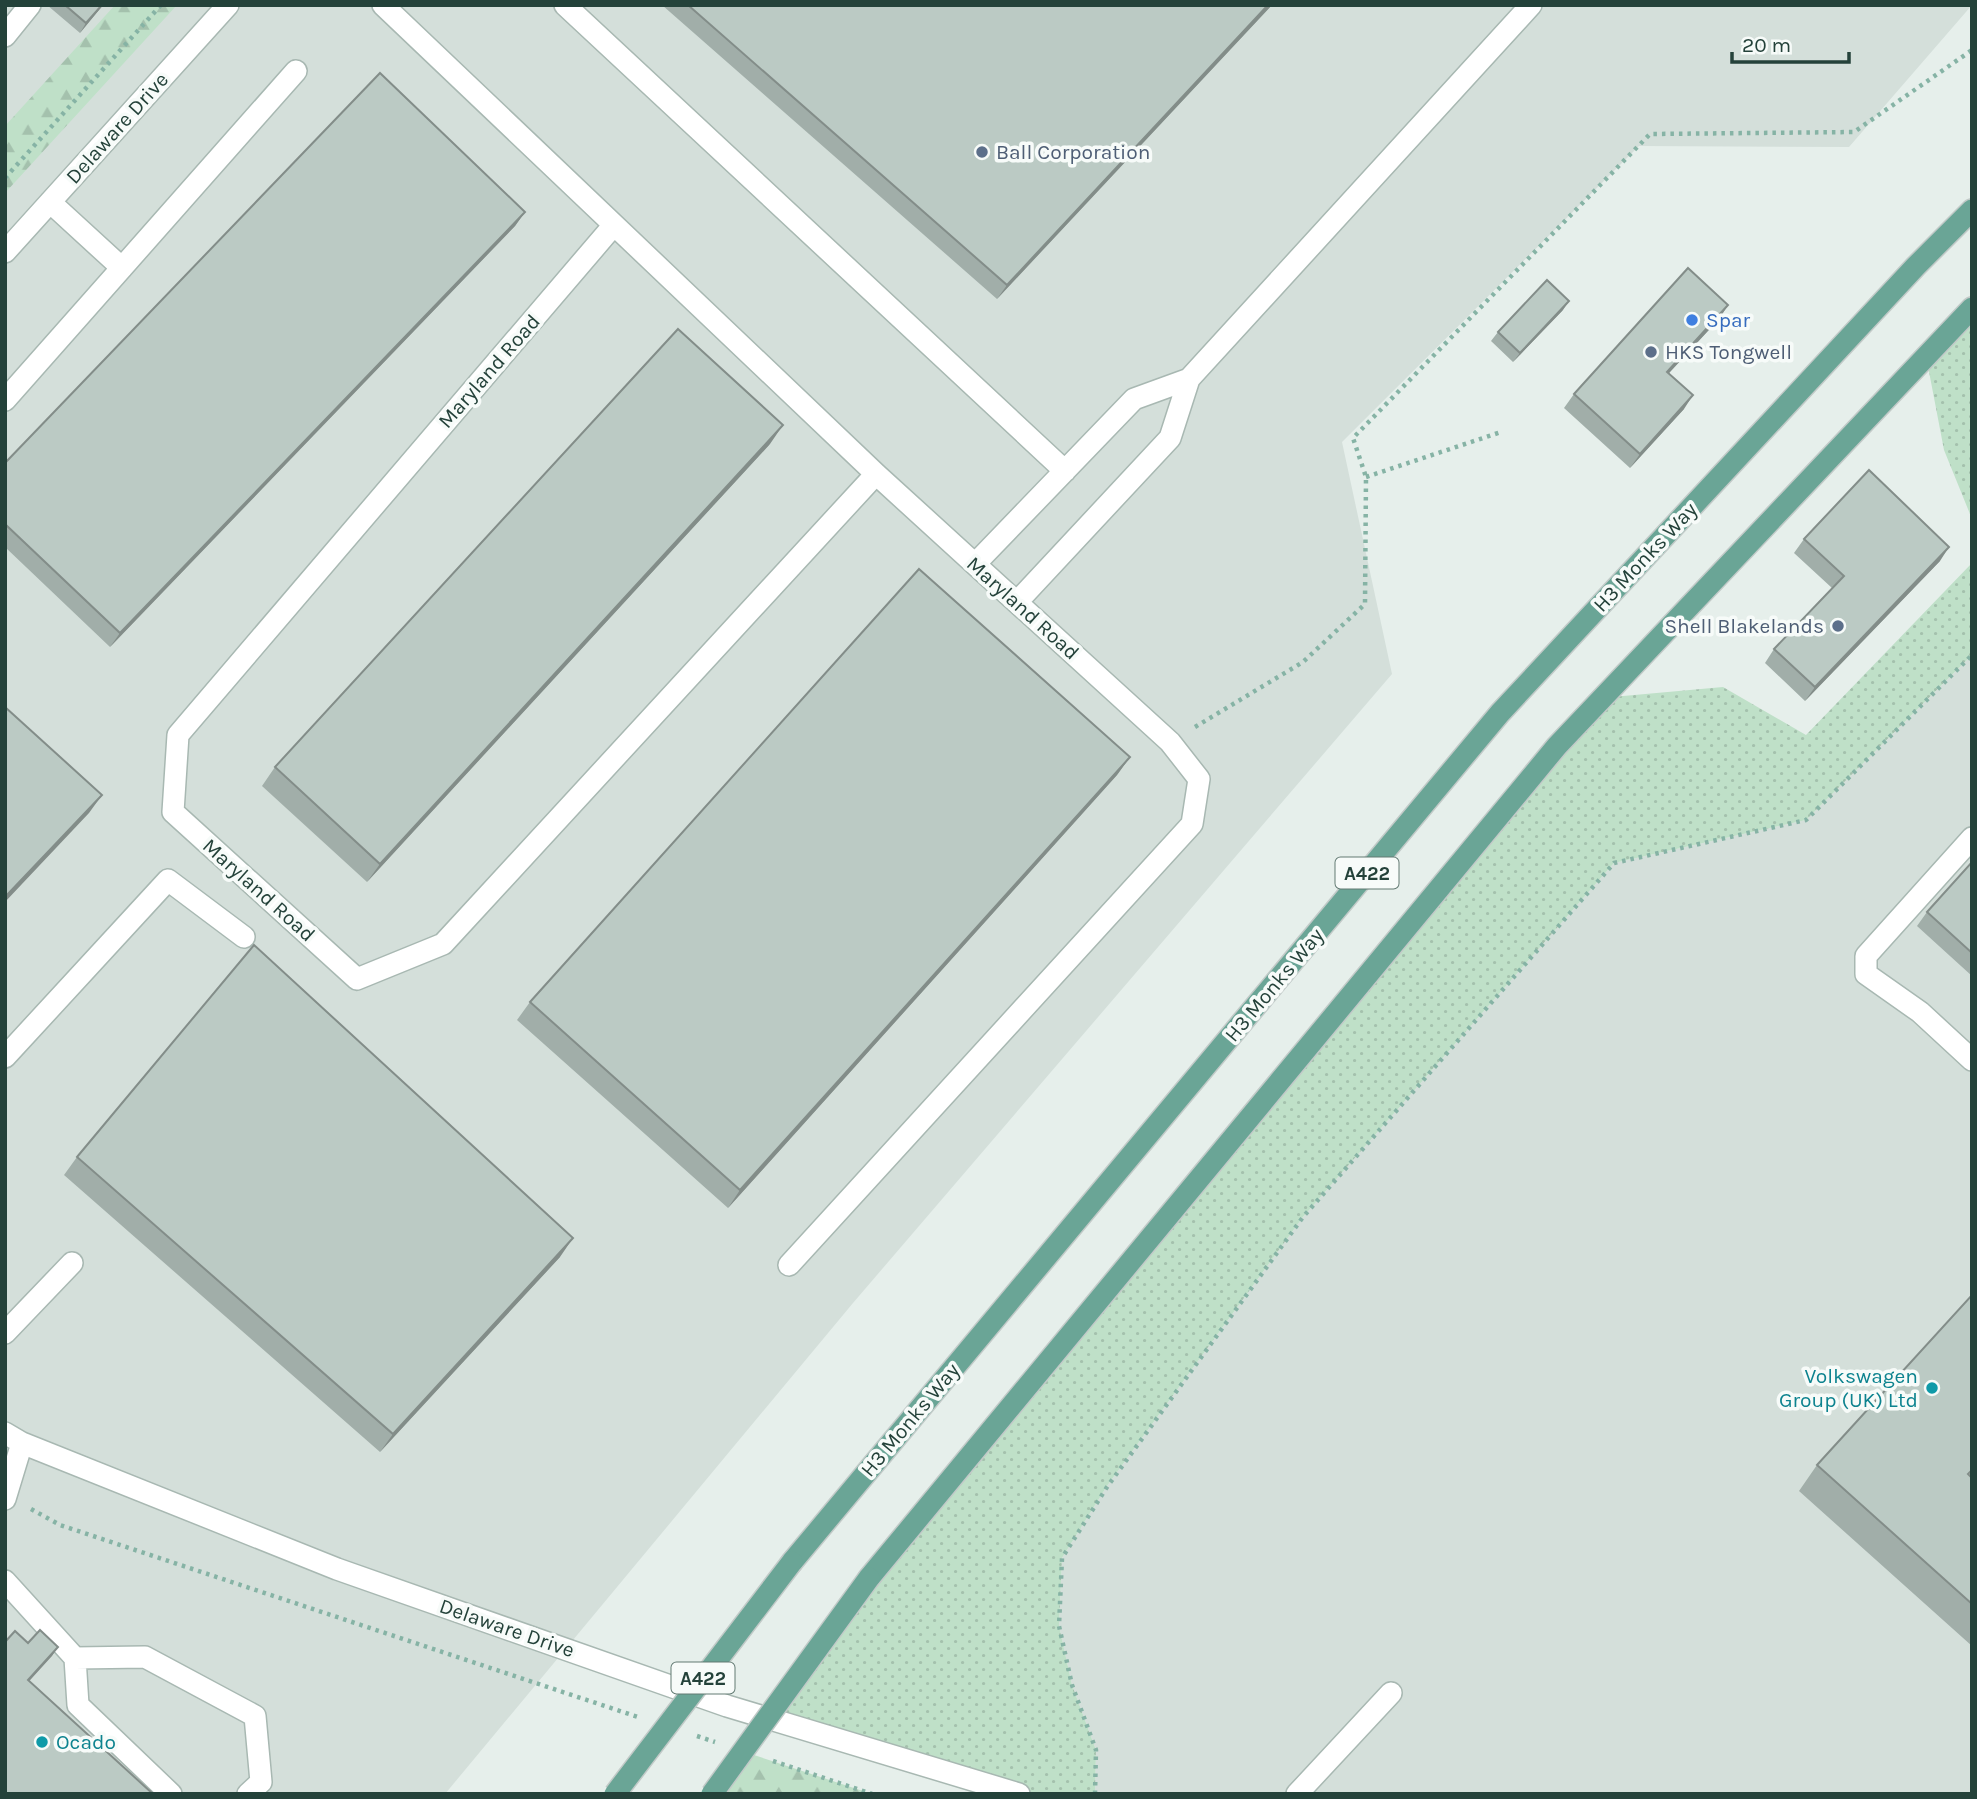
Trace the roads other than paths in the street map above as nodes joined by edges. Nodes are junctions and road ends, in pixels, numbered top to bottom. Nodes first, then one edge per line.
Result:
1 (30, 5) edge
2 (228, 5) edge
3 (383, 5) edge
4 (565, 5) edge
5 (1531, 5) edge
6 (5, 36) edge
7 (296, 71) dead end
8 (50, 202) junction
9 (1972, 210) edge
10 (613, 226) junction
11 (5, 252) edge
12 (122, 268) junction
13 (1972, 308) edge
14 (1189, 379) junction
15 (5, 400) edge
16 (1065, 471) junction
17 (876, 474) junction
18 (975, 564) junction
19 (1017, 602) junction
20 (1972, 838) edge
21 (244, 937) dead end
22 (5, 1057) edge
23 (1972, 1060) edge
24 (72, 1263) dead end
25 (789, 1265) dead end
26 (5, 1333) edge
27 (14, 1438) edge
28 (6, 1497) edge
29 (5, 1581) edge
30 (75, 1658) junction
31 (1391, 1693) dead end
32 (172, 1794) edge
33 (248, 1794) edge
34 (615, 1794) edge
35 (712, 1794) edge
36 (1019, 1794) edge
37 (1297, 1794) edge

1 - 6 street
2 - 8 street, Delaware Drive
3 - 10 street, Maryland Road
4 - 16 street
5 - 14 street
7 - 12 street
8 - 11 street, Delaware Drive
8 - 12 street
9 - 34 main road, H3 Monks Way / A422, bridge
10 - 17 street, Maryland Road
10 - 17 street, Maryland Road
12 - 15 street
13 - 35 main road, A422, bridge
14 - 16 street
14 - 19 street
16 - 18 street
17 - 18 street, Maryland Road
18 - 19 street, Maryland Road
19 - 25 street, Maryland Road
20 - 23 street
21 - 22 street
24 - 26 street
27 - 28 street
27 - 36 street, Delaware Drive
29 - 30 street
30 - 32 street
30 - 33 street
31 - 37 street

